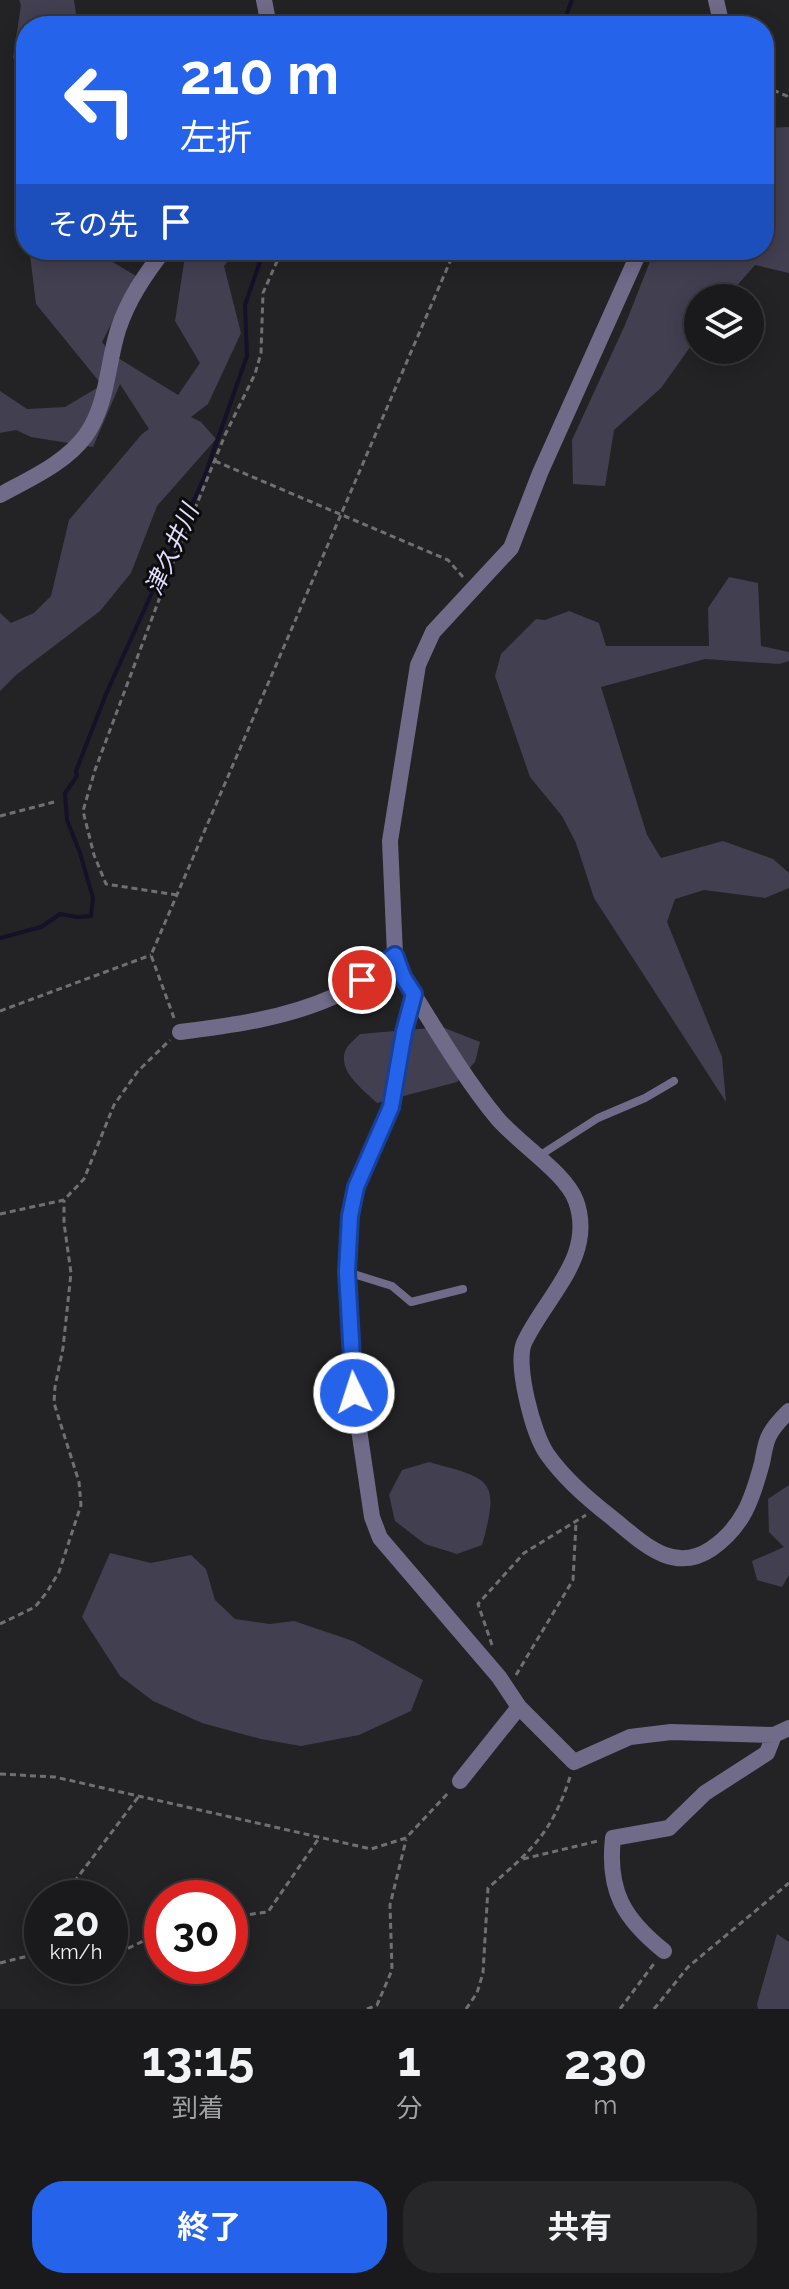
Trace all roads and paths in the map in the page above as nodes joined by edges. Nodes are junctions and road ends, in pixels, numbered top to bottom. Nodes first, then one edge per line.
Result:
1 (157, 260) edge
2 (278, 260) edge
3 (451, 260) edge
4 (636, 260) edge
5 (215, 461) junction
6 (0, 495) edge
7 (340, 513) junction
8 (473, 588) junction
9 (54, 802) dead end
10 (0, 816) edge
11 (177, 895) junction
12 (151, 955) junction
13 (395, 955) junction
14 (414, 994) junction
15 (0, 1011) edge
16 (180, 1032) junction
17 (674, 1081) dead end
18 (537, 1157) junction
19 (64, 1200) junction
20 (0, 1214) edge
21 (347, 1272) junction
22 (463, 1289) dead end
23 (789, 1411) edge
24 (599, 1507) junction
25 (576, 1521) junction
26 (0, 1624) edge
27 (482, 1657) junction
28 (507, 1688) junction
29 (519, 1707) junction
30 (782, 1732) edge
31 (574, 1762) junction
32 (0, 1774) edge
33 (460, 1781) joint
34 (139, 1796) junction
35 (319, 1838) junction
36 (406, 1838) junction
37 (613, 1838) junction
38 (522, 1859) junction
39 (76, 1880) edge
40 (789, 1883) edge
41 (248, 1915) edge
42 (664, 1951) joint
43 (24, 1957) edge
44 (0, 1963) edge
45 (367, 2009) edge
46 (466, 2009) edge
47 (620, 2009) edge
48 (654, 2009) edge

1 - 6 street
2 - 5 path
3 - 7 path
4 - 8 street
5 - 7 path
5 - 11 path
7 - 8 path
7 - 11 path
8 - 13 street
9 - 10 path
11 - 12 path
12 - 15 path
12 - 16 path
13 - 14 street
13 - 16 street
14 - 18 street
14 - 21 street
16 - 19 path
17 - 18 lane
18 - 24 street
19 - 20 path
19 - 26 path
21 - 22 lane
21 - 27 street
23 - 24 street
24 - 25 path
25 - 27 path
25 - 28 path
27 - 28 street
28 - 29 street
29 - 31 street
29 - 33 street
30 - 31 street
30 - 37 street
31 - 38 path
32 - 34 path
33 - 36 path
34 - 35 path
34 - 39 path
35 - 36 path
35 - 41 path
36 - 45 path
37 - 38 path
37 - 42 street
38 - 46 path
40 - 48 path
42 - 47 path
43 - 44 path

